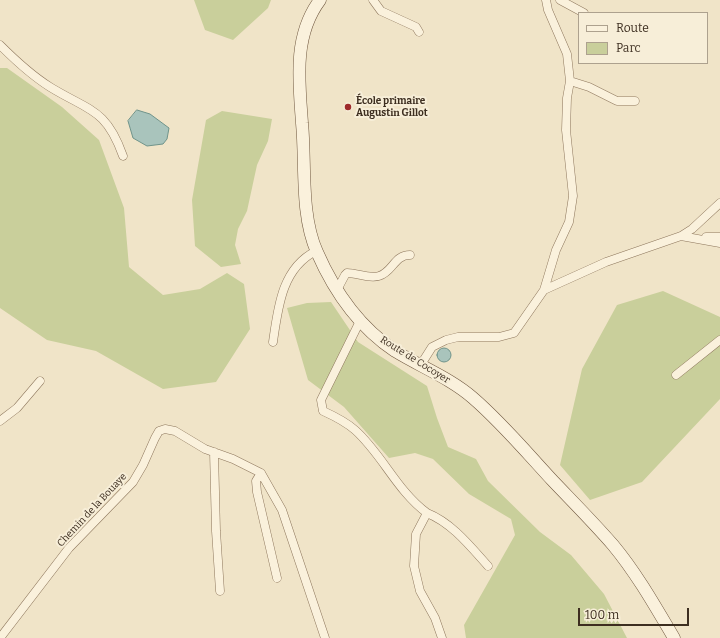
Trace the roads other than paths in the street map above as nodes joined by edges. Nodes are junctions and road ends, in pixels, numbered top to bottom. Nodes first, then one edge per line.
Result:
1 (320, 0) edge
2 (372, 0) edge
3 (546, 0) edge
4 (560, 0) edge
5 (582, 12) edge
6 (419, 32) dead end
7 (0, 45) edge
8 (570, 81) junction
9 (635, 101) dead end
10 (123, 156) dead end
11 (720, 203) edge
12 (681, 236) junction
13 (720, 237) edge
14 (698, 238) junction
15 (720, 243) edge
16 (316, 251) junction
17 (410, 255) dead end
18 (337, 290) junction
19 (544, 290) junction
20 (360, 321) junction
21 (720, 340) edge
22 (273, 342) dead end
23 (420, 366) junction
24 (676, 375) dead end
25 (40, 381) dead end
26 (0, 421) edge
27 (214, 452) junction
28 (261, 473) junction
29 (427, 513) junction
30 (488, 566) dead end
31 (277, 578) dead end
32 (220, 591) dead end
33 (0, 638) edge
34 (325, 638) edge
35 (442, 638) edge
36 (674, 638) edge

1 - 16 main road, Route de Cocoyer
2 - 6 street
3 - 8 street
4 - 5 street
7 - 10 street
8 - 9 street
8 - 19 street
11 - 12 street
12 - 14 street
12 - 19 street
13 - 14 street
14 - 15 street
16 - 18 main road, Route de Cocoyer
16 - 22 street
17 - 18 street
18 - 20 main road, Route de Cocoyer
19 - 23 street
20 - 23 main road, Route de Cocoyer
20 - 29 street
21 - 24 street
23 - 36 main road, Route de Cocoyer
25 - 26 street
27 - 28 street, Chemin de la Bouaye
27 - 32 street
27 - 33 street, Chemin de la Bouaye
28 - 31 street
28 - 34 street
29 - 30 street
29 - 35 street

